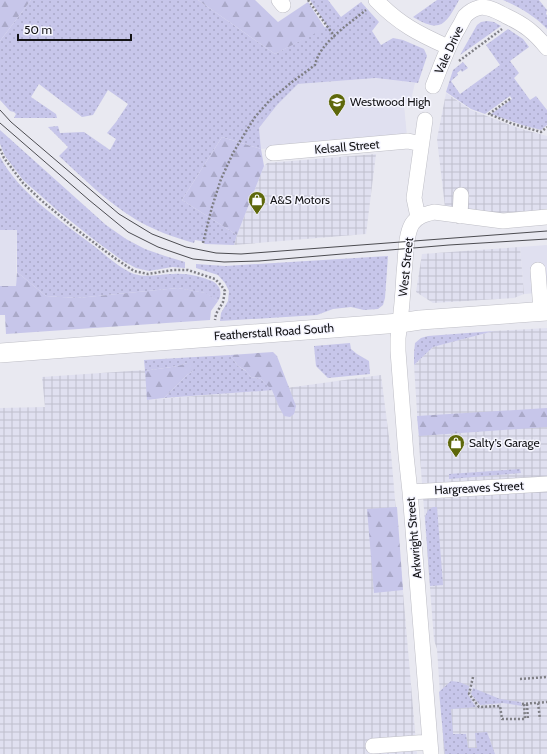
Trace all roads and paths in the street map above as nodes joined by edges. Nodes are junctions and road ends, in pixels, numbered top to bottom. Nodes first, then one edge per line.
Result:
1 (308, 0) edge
2 (373, 4) edge
3 (476, 4) edge
4 (507, 25) dead end
5 (335, 37) junction
6 (448, 47) junction
7 (547, 48) edge
8 (454, 64) dead end
9 (433, 86) dead end
10 (510, 99) dead end
11 (425, 120) dead end
12 (547, 127) edge
13 (421, 144) junction
14 (0, 149) edge
15 (273, 153) dead end
16 (461, 195) dead end
17 (460, 216) junction
18 (418, 217) junction
19 (547, 218) edge
20 (203, 243) dead end
21 (188, 265) dead end
22 (188, 270) junction
23 (538, 270) dead end
24 (544, 311) edge
25 (400, 323) junction
26 (215, 324) dead end
27 (0, 353) edge
28 (547, 484) edge
29 (410, 492) junction
30 (473, 677) dead end
31 (547, 677) edge
32 (520, 679) dead end
33 (547, 702) edge
34 (538, 703) junction
35 (525, 704) junction
36 (540, 719) dead end
37 (528, 720) dead end
38 (373, 746) dead end
39 (430, 748) edge

1 - 5 path
2 - 5 path
2 - 6 street
3 - 6 street, Vale Drive
3 - 7 street, Vale Drive
4 - 8 path
5 - 20 path
6 - 9 street, Vale Drive
10 - 12 path
11 - 13 street
13 - 15 street, Kelsall Street
13 - 18 street
14 - 22 path
16 - 17 street
17 - 18 street
17 - 19 street
18 - 25 street, West Street
21 - 22 path
22 - 26 path
23 - 24 street
24 - 25 main road, Featherstall Road South
25 - 27 main road, Featherstall Road South
25 - 29 street, Arkwright Street
28 - 29 street, Hargreaves Street
29 - 39 street, Arkwright Street
30 - 35 path
31 - 32 path
33 - 34 path
34 - 35 path
34 - 36 path
35 - 37 path
38 - 39 street

